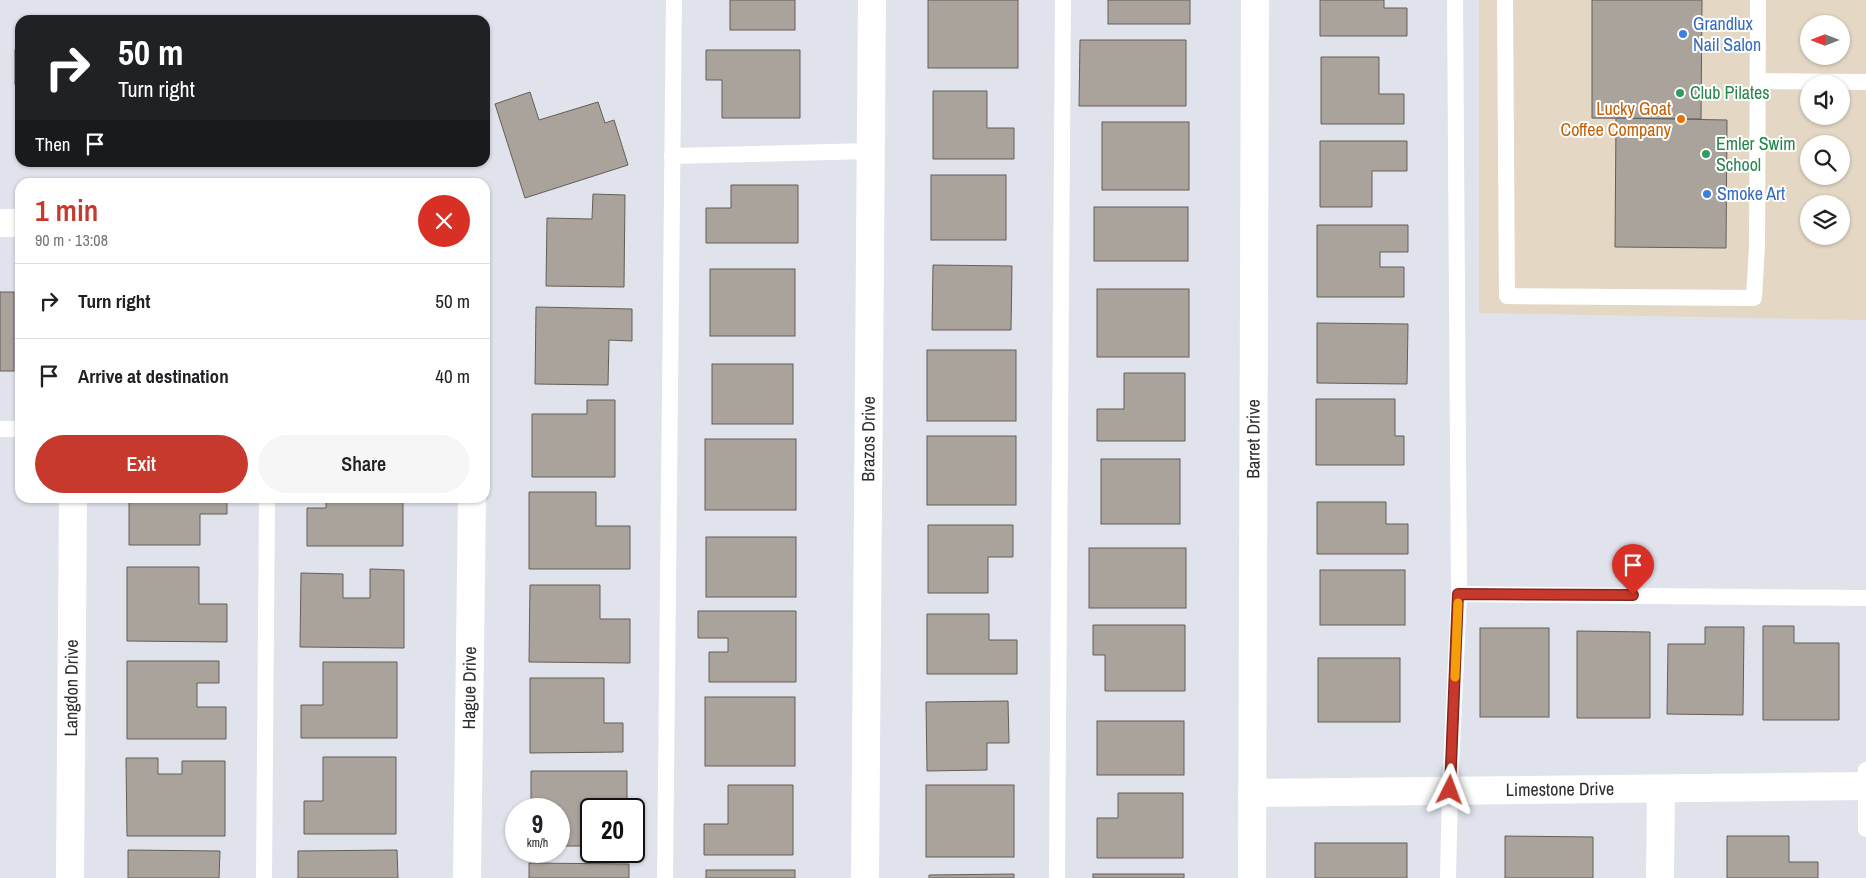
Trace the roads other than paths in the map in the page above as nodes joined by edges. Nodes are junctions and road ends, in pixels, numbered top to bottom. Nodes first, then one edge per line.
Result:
1 (674, 0) edge
2 (872, 0) edge
3 (1063, 0) edge
4 (1255, 0) edge
5 (1455, 0) edge
6 (1505, 0) edge
7 (1758, 0) edge
8 (1758, 81) junction
9 (1866, 82) edge
10 (871, 151) junction
11 (672, 156) junction
12 (0, 223) edge
13 (15, 223) edge
14 (0, 429) edge
15 (15, 429) edge
16 (73, 503) edge
17 (267, 503) edge
18 (472, 503) edge
19 (1458, 594) junction
20 (1866, 598) edge
21 (1866, 770) edge
22 (1866, 786) edge
23 (1661, 788) junction
24 (1450, 790) junction
25 (1252, 792) junction
26 (1866, 829) edge
27 (70, 878) edge
28 (264, 878) edge
29 (467, 878) edge
30 (664, 878) edge
31 (865, 878) edge
32 (1056, 878) edge
33 (1252, 878) edge
34 (1448, 878) edge
35 (1660, 878) edge

1 - 11 lane
2 - 10 street, Brazos Drive
3 - 32 lane
4 - 25 street, Barret Drive
5 - 19 lane
6 - 8 lane
7 - 8 lane
8 - 9 lane
10 - 11 lane
10 - 31 street, Brazos Drive
11 - 30 lane
12 - 13 street
14 - 15 lane
16 - 27 street, Langdon Drive
17 - 28 lane
18 - 29 street, Hague Drive
19 - 20 lane
19 - 24 lane
21 - 22 lane
22 - 23 street, Limestone Drive
22 - 26 lane
23 - 24 street, Limestone Drive
23 - 35 street
24 - 25 street, Limestone Drive
24 - 34 lane
25 - 33 street, Barret Drive

